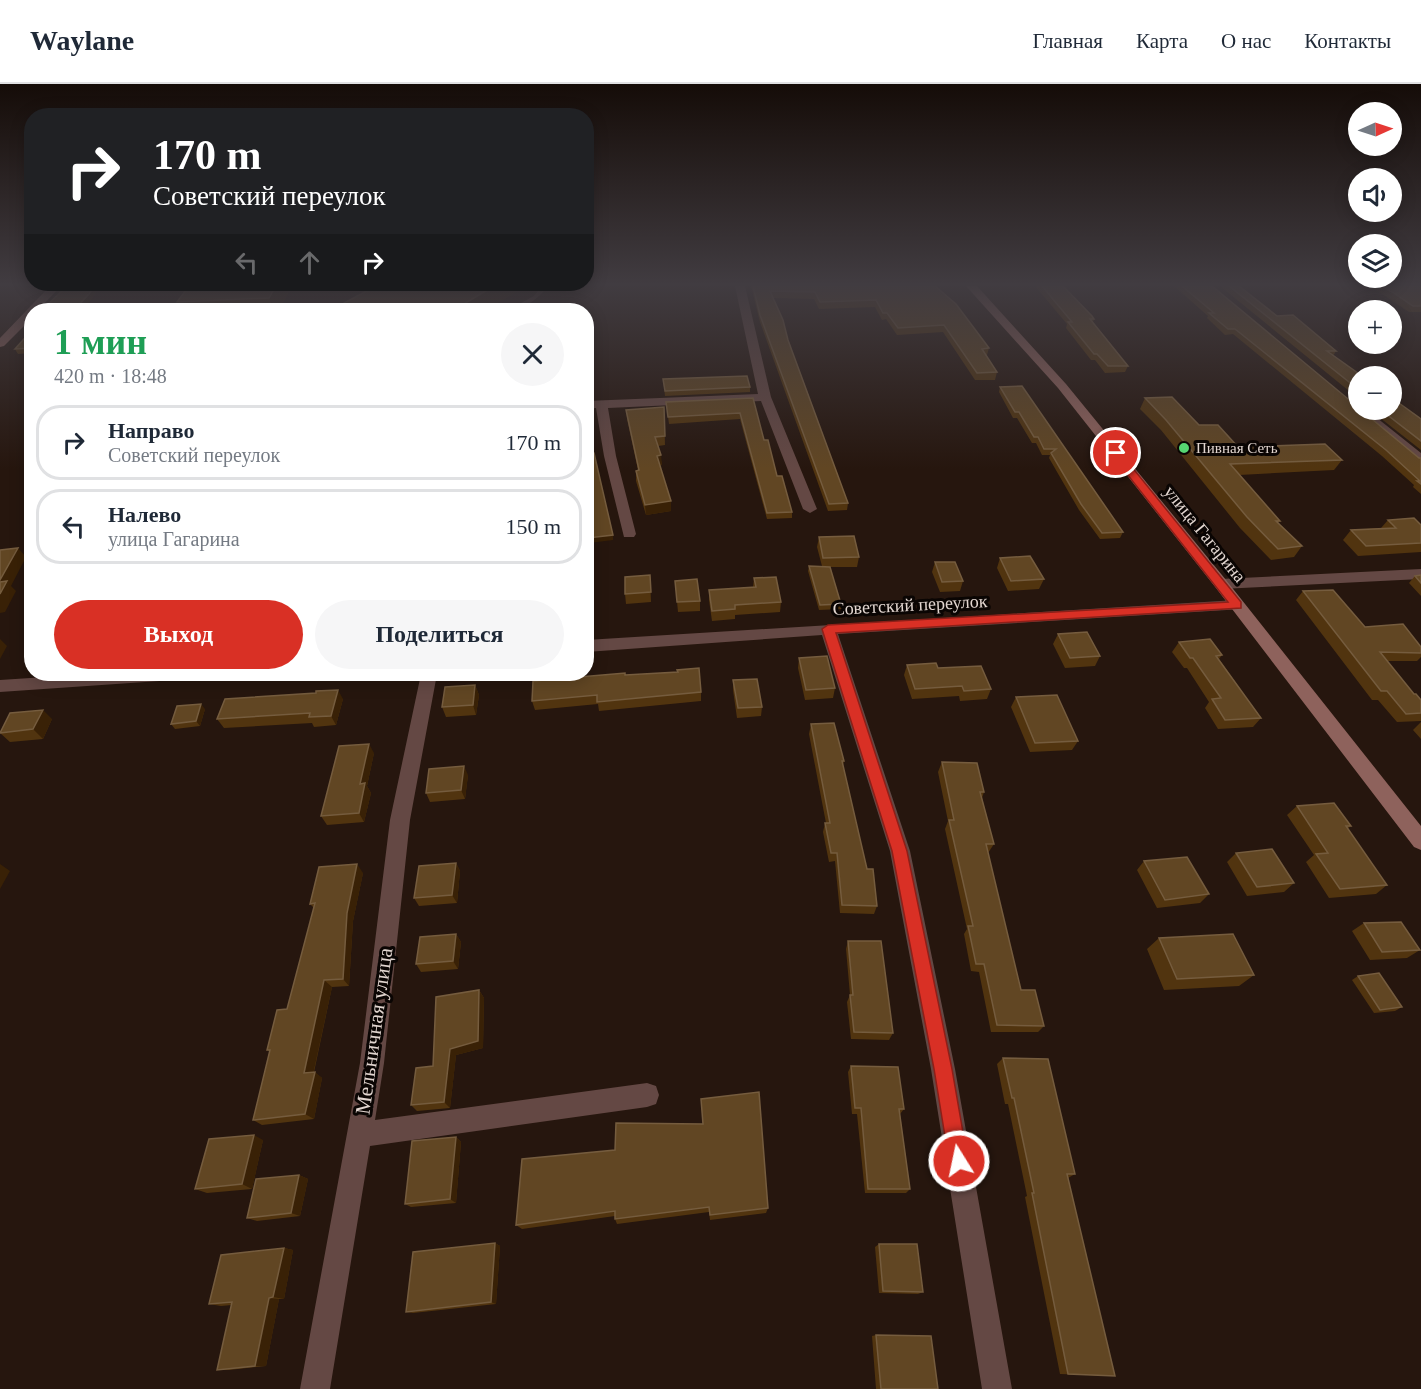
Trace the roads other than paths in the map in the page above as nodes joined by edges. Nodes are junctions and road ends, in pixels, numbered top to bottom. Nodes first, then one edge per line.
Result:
1 (754, 347) edge
2 (1026, 347) edge
3 (765, 397) junction
4 (594, 404) edge
5 (601, 404) junction
6 (1374, 420) edge
7 (1421, 459) edge
8 (810, 509) dead end
9 (629, 534) dead end
10 (1421, 574) edge
11 (1221, 584) junction
12 (1237, 605) junction
13 (828, 629) junction
14 (594, 645) edge
15 (72, 681) edge
16 (428, 681) edge
17 (0, 686) edge
18 (1421, 841) edge
19 (647, 1095) dead end
20 (359, 1136) junction
21 (315, 1389) edge
22 (997, 1389) edge

1 - 3 street
2 - 11 main road, улица Гагарина
3 - 5 street
3 - 8 street
4 - 5 street
5 - 9 street
6 - 7 street
10 - 11 street
11 - 12 main road, улица Гагарина
12 - 13 street, Советский переулок
12 - 18 main road, улица Гагарина
13 - 14 street, Советский переулок
13 - 22 street
15 - 17 street
16 - 20 street, Мельничная улица
19 - 20 street
20 - 21 street, Мельничная улица

